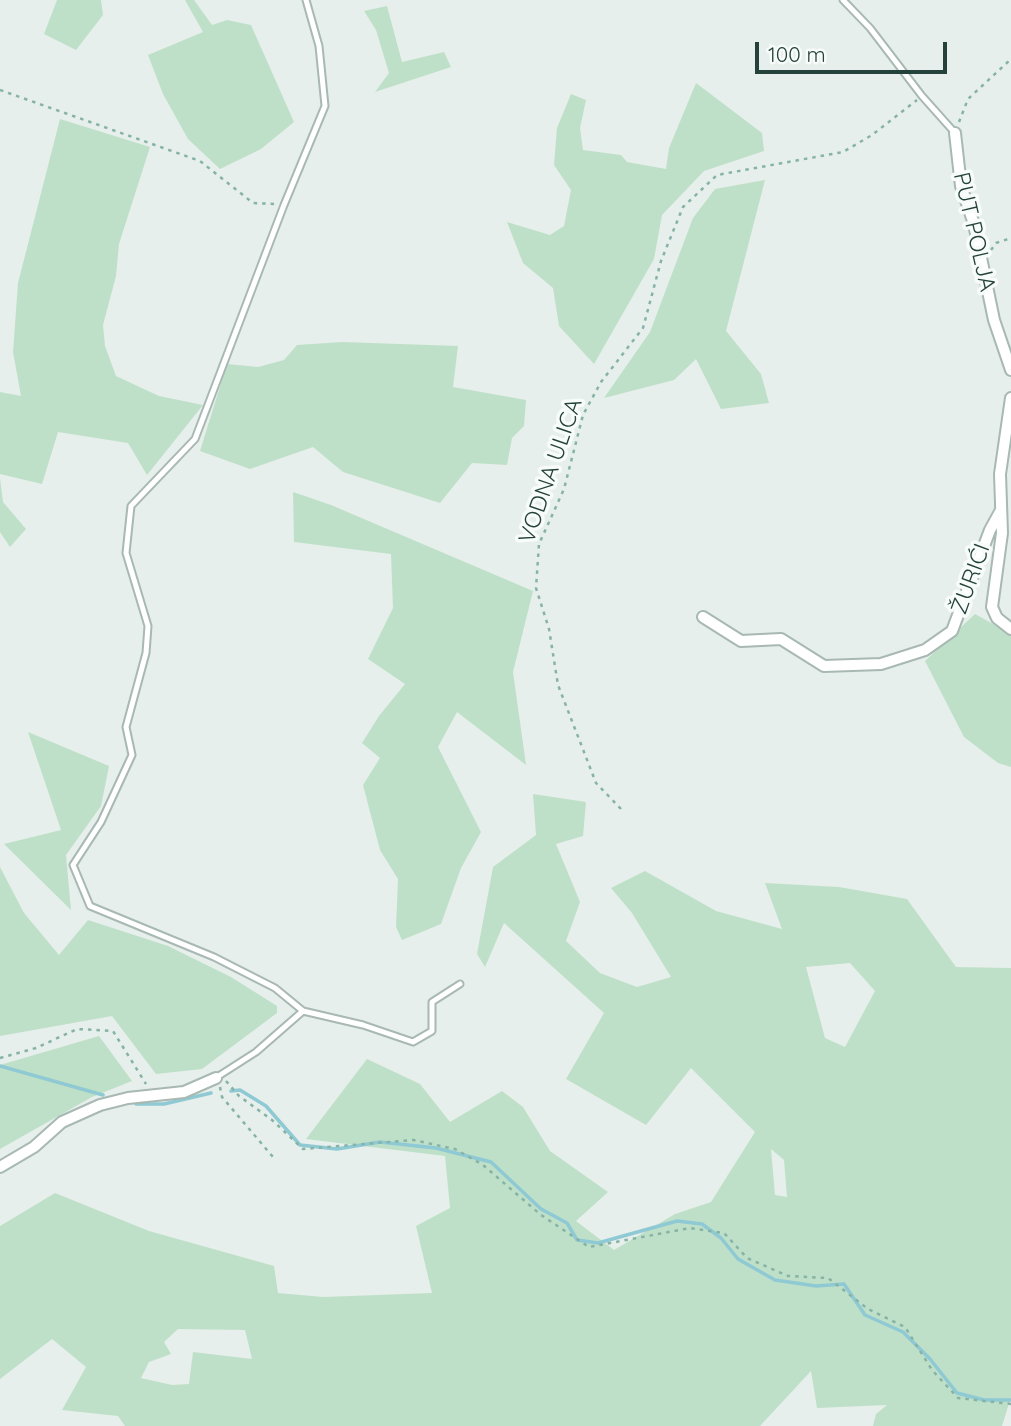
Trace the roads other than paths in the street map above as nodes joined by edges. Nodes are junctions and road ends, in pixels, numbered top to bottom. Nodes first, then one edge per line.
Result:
1 (306, 0) edge
2 (843, 0) edge
3 (955, 132) joint
4 (1011, 370) edge
5 (1011, 398) edge
6 (1002, 510) junction
7 (703, 617) dead end
8 (1011, 628) edge
9 (460, 984) dead end
10 (303, 1011) junction
11 (218, 1076) joint
12 (0, 1167) edge

1 - 10 lane
2 - 3 lane
3 - 4 street, PUT POLJA
5 - 6 street
6 - 7 street, ŽURIĆI
6 - 8 street
9 - 10 lane
10 - 11 lane
11 - 12 street

